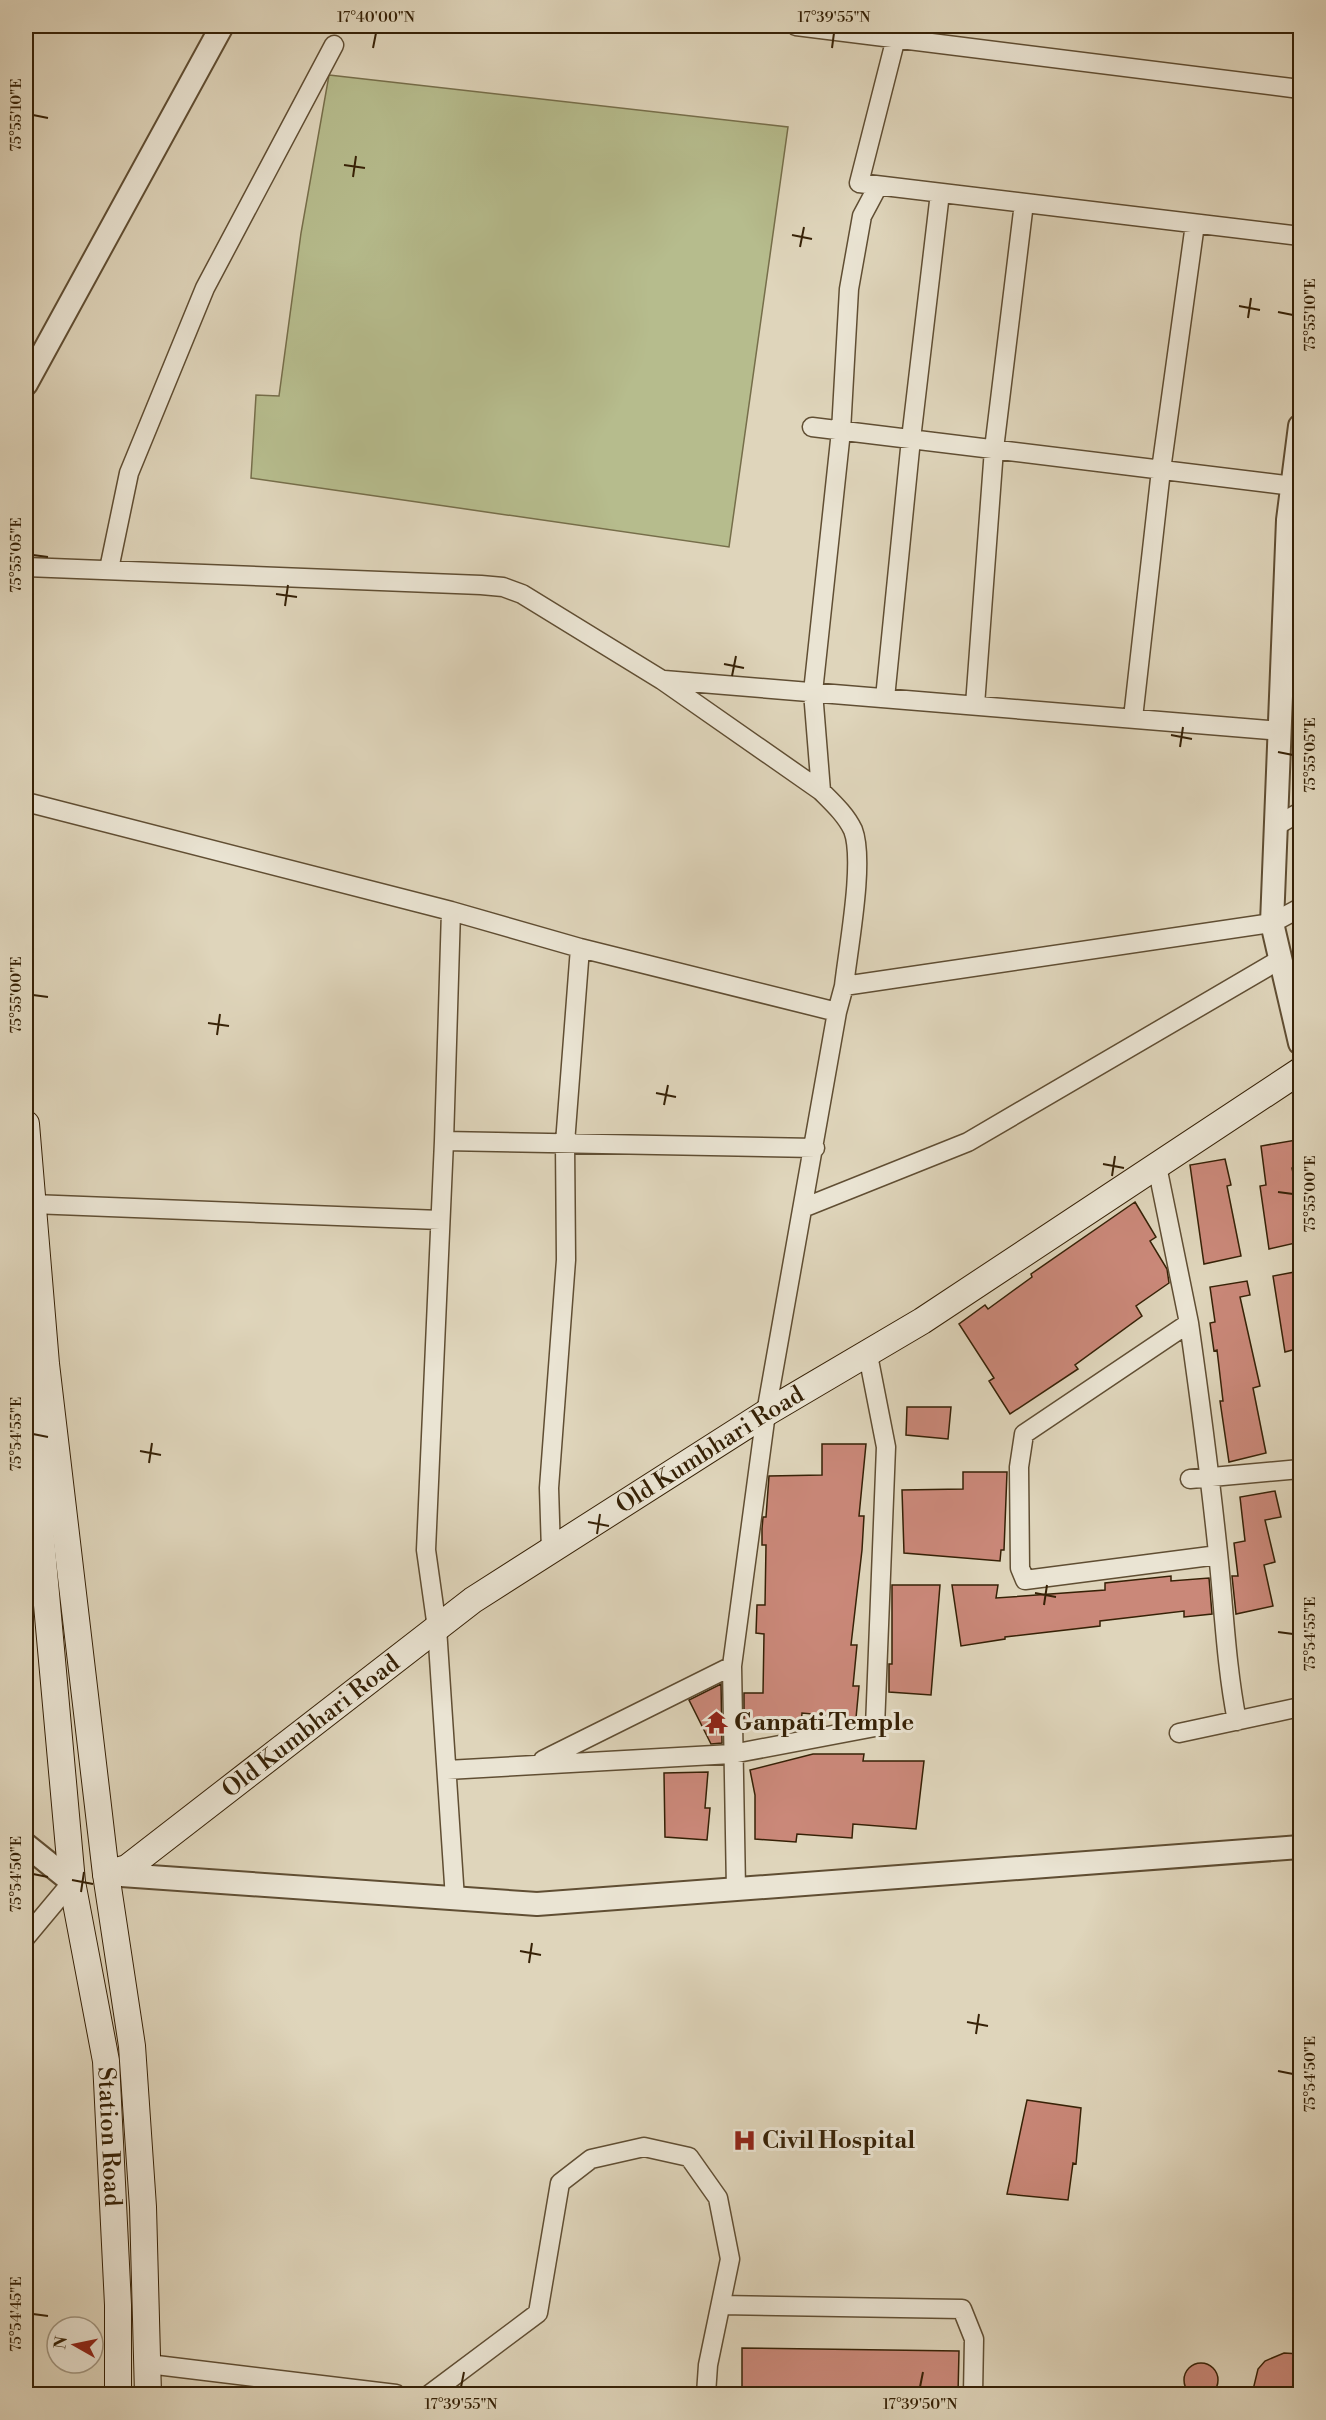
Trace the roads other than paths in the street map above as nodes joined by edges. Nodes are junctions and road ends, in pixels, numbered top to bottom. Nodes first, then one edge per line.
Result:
1 (222, 26) edge
2 (796, 26) edge
3 (898, 32) edge
4 (334, 45) dead end
5 (1300, 89) edge
6 (878, 186) junction
7 (940, 193) junction
8 (1024, 203) junction
9 (1195, 224) junction
10 (1300, 236) edge
11 (26, 384) edge
12 (1300, 426) edge
13 (812, 427) dead end
14 (841, 431) junction
15 (911, 439) junction
16 (994, 449) junction
17 (1161, 470) junction
18 (1293, 486) junction
19 (26, 567) edge
20 (109, 569) junction
21 (662, 680) junction
22 (813, 692) junction
23 (885, 698) junction
24 (975, 705) junction
25 (1133, 718) junction
26 (1280, 730) junction
27 (821, 791) junction
28 (26, 802) edge
29 (1300, 812) edge
30 (1276, 826) junction
31 (1300, 908) edge
32 (451, 911) junction
33 (1272, 923) junction
34 (580, 948) junction
35 (1281, 959) junction
36 (844, 986) junction
37 (837, 1012) junction
38 (1300, 1043) edge
39 (1300, 1071) edge
40 (26, 1124) edge
41 (444, 1141) junction
42 (565, 1143) junction
43 (815, 1148) junction
44 (1157, 1166) junction
45 (32, 1204) junction
46 (803, 1208) junction
47 (440, 1220) junction
48 (1189, 1323) junction
49 (868, 1355) junction
50 (26, 1372) edge
51 (766, 1413) junction
52 (1300, 1469) edge
53 (1210, 1477) junction
54 (1190, 1479) dead end
55 (551, 1551) junction
56 (1218, 1555) junction
57 (437, 1628) junction
58 (732, 1666) junction
59 (1300, 1707) edge
60 (1237, 1721) junction
61 (1179, 1732) dead end
62 (732, 1754) junction
63 (536, 1764) junction
64 (447, 1770) junction
65 (26, 1845) edge
66 (1300, 1847) edge
67 (106, 1874) junction
68 (72, 1882) junction
69 (736, 1889) junction
70 (455, 1899) junction
71 (26, 1937) edge
72 (721, 2305) junction
73 (148, 2364) junction
74 (118, 2394) edge
75 (148, 2394) edge
76 (396, 2394) edge
77 (430, 2394) edge
78 (706, 2394) edge
79 (973, 2394) edge

1 - 11 street
2 - 3 street
3 - 5 street
3 - 6 street
4 - 20 street
6 - 7 street
6 - 14 street
7 - 8 street
7 - 15 street
8 - 9 street
8 - 16 street
9 - 10 street
9 - 17 street
12 - 18 street
13 - 14 street
14 - 15 street
14 - 22 street
15 - 16 street
15 - 23 street
16 - 17 street
16 - 24 street
17 - 18 street
17 - 25 street
18 - 26 street
19 - 20 street
20 - 21 street
21 - 22 street
21 - 27 street
22 - 23 street
22 - 27 street
23 - 24 street
24 - 25 street
25 - 26 street
26 - 30 street
27 - 36 street
28 - 32 street
29 - 30 street
30 - 33 street
31 - 33 street
32 - 34 street
32 - 41 street
33 - 35 street
33 - 36 street
34 - 37 street
34 - 42 street
35 - 38 street
35 - 46 street
36 - 37 street
37 - 43 street
39 - 44 main road, Old Kumbhari Road
40 - 45 main road
41 - 42 street
41 - 47 street
42 - 43 street
42 - 55 street
43 - 46 street
44 - 48 street
44 - 49 main road, Old Kumbhari Road
45 - 47 street
45 - 67 main road
46 - 51 street
47 - 57 street
48 - 53 street
48 - 56 street
49 - 51 main road, Old Kumbhari Road
49 - 62 street
50 - 68 main road, Station Road
51 - 55 main road, Old Kumbhari Road
51 - 58 street
52 - 53 street
53 - 54 street
53 - 56 street
55 - 57 main road, Old Kumbhari Road
56 - 60 street
57 - 64 street
57 - 67 main road, Old Kumbhari Road
58 - 62 street
58 - 63 street
59 - 60 street
60 - 61 street
62 - 63 street
62 - 69 street
63 - 64 street
64 - 70 street
65 - 68 street
66 - 69 street
67 - 70 street
67 - 73 main road
68 - 71 street
68 - 74 main road, Station Road
69 - 70 street
72 - 77 street
72 - 78 street
72 - 79 street
73 - 75 main road
73 - 76 street

